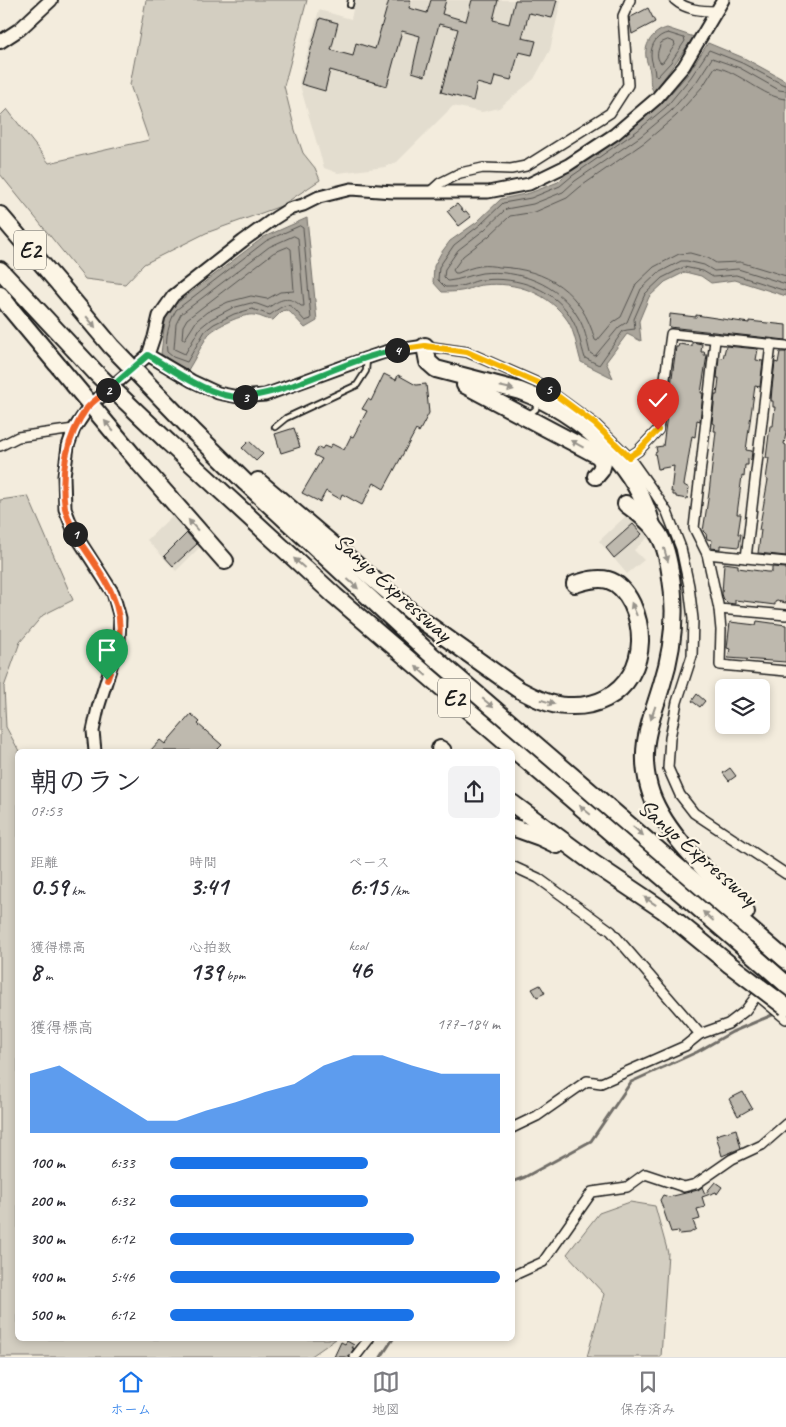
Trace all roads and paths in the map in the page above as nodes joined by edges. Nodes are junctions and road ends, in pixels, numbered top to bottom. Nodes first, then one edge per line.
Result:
1 (51, 0) edge
2 (630, 0) edge
3 (675, 0) edge
4 (723, 0) edge
5 (716, 11) junction
6 (0, 42) edge
7 (430, 192) junction
8 (0, 216) edge
9 (0, 270) edge
10 (0, 295) edge
11 (715, 340) junction
12 (771, 344) junction
13 (425, 346) junction
14 (786, 346) edge
15 (148, 355) junction
16 (367, 358) junction
17 (533, 396) junction
18 (524, 416) junction
19 (275, 428) dead end
20 (74, 429) junction
21 (191, 429) junction
22 (0, 446) edge
23 (629, 457) junction
24 (596, 476) dead end
25 (626, 504) dead end
26 (652, 525) junction
27 (707, 554) junction
28 (746, 558) junction
29 (225, 561) dead end
30 (786, 562) edge
31 (575, 584) dead end
32 (719, 609) junction
33 (786, 615) edge
34 (786, 671) edge
35 (95, 749) edge
36 (513, 749) edge
37 (515, 751) edge
38 (515, 805) edge
39 (515, 828) edge
40 (593, 862) junction
41 (515, 867) edge
42 (786, 874) edge
43 (759, 930) junction
44 (786, 956) edge
45 (786, 960) edge
46 (786, 972) edge
47 (786, 984) edge
48 (757, 995) junction
49 (786, 1007) edge
50 (786, 1019) edge
51 (700, 1034) junction
52 (786, 1124) edge
53 (515, 1127) edge
54 (515, 1275) edge
55 (367, 1341) edge
56 (355, 1357) edge

1 - 6 main road
2 - 7 street
3 - 5 street
4 - 5 street
5 - 7 street
7 - 15 street
8 -> 21 highway, Sanyo Expressway / E2, bridge
36 -> 9 highway, Sanyo Expressway / E2, bridge
29 -> 10 highway, bridge
11 - 12 street
11 - 23 street
11 - 27 street
12 - 14 street
12 - 28 street
13 - 16 street
13 -> 17 highway
13 - 18 highway
13 - 23 street
15 - 16 street
15 - 20 street
16 - 19 lane
17 - 18 lane
17 - 26 highway
24 -> 18 highway
20 - 22 street
20 - 35 street
21 -> 31 highway
21 -> 43 highway, Sanyo Expressway / E2
23 - 42 street
25 - 26 highway
26 -> 43 highway
27 - 28 street
27 - 32 street
28 - 30 street
32 - 33 street
32 - 34 street
47 -> 37 highway, Sanyo Expressway / E2, bridge
38 - 40 highway
39 - 40 highway
49 -> 40 highway, bridge
41 - 51 street
43 - 44 highway
43 - 45 highway, Sanyo Expressway / E2
46 - 48 street
48 - 50 street
48 - 51 street
51 - 53 street
52 - 54 street
55 - 56 street

